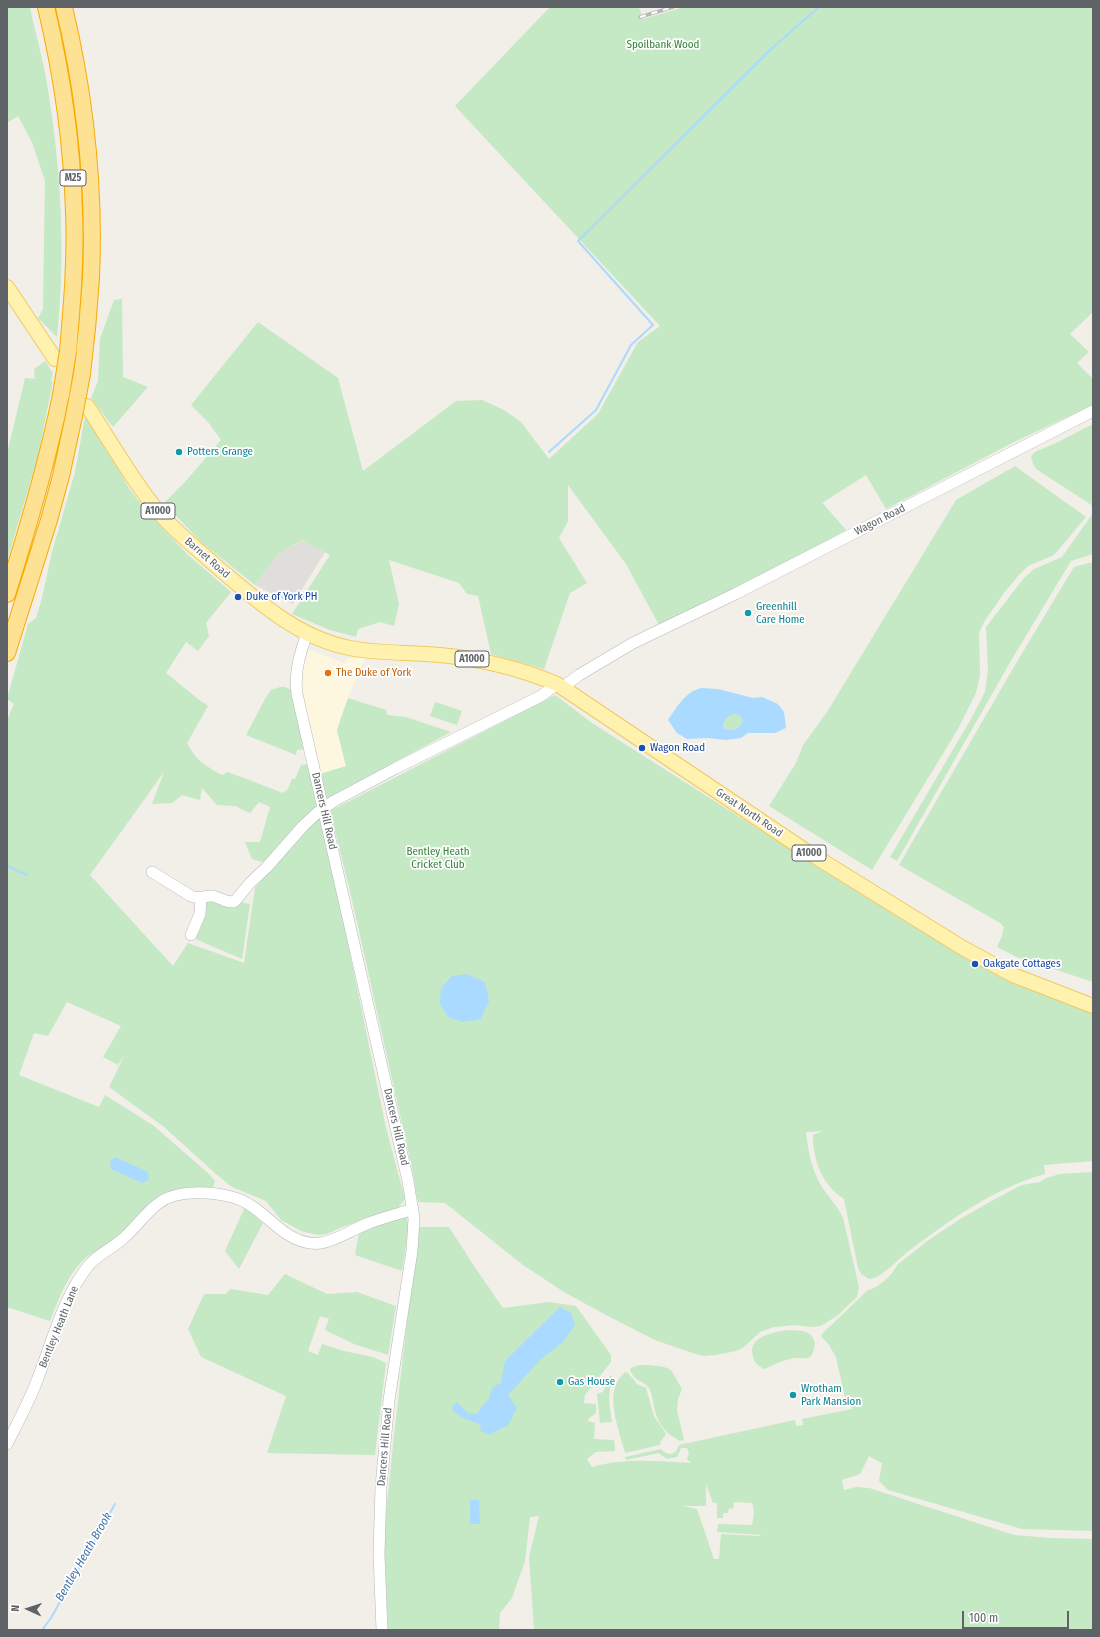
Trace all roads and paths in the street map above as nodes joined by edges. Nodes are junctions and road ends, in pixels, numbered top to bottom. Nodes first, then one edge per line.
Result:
1 (46, 7) edge
2 (64, 7) edge
3 (7, 287) edge
4 (62, 355) junction
5 (87, 406) dead end
6 (1093, 411) edge
7 (7, 594) edge
8 (307, 634) junction
9 (7, 654) edge
10 (539, 677) joint
11 (560, 685) junction
12 (324, 809) junction
13 (152, 872) dead end
14 (201, 898) junction
15 (191, 935) dead end
16 (1093, 1006) edge
17 (413, 1209) junction
18 (7, 1444) edge
19 (382, 1630) edge

1 - 4 highway, M25
2 - 9 highway, M25, bridge
3 - 4 main road
4 - 7 highway, M25, bridge
5 - 8 main road, Barnet Road / A1000
6 - 11 street, Wagon Road
8 - 10 main road, Barnet Road / A1000
8 - 12 street, Dancers Hill Road
10 - 11 main road, Great North Road / A1000
11 - 12 street, Wagon Road
11 - 16 main road, Great North Road / A1000
12 - 14 street, Wagon Road
12 - 17 street, Dancers Hill Road
13 - 14 street
14 - 15 street
17 - 18 street, Bentley Heath Lane
17 - 19 street, Dancers Hill Road

